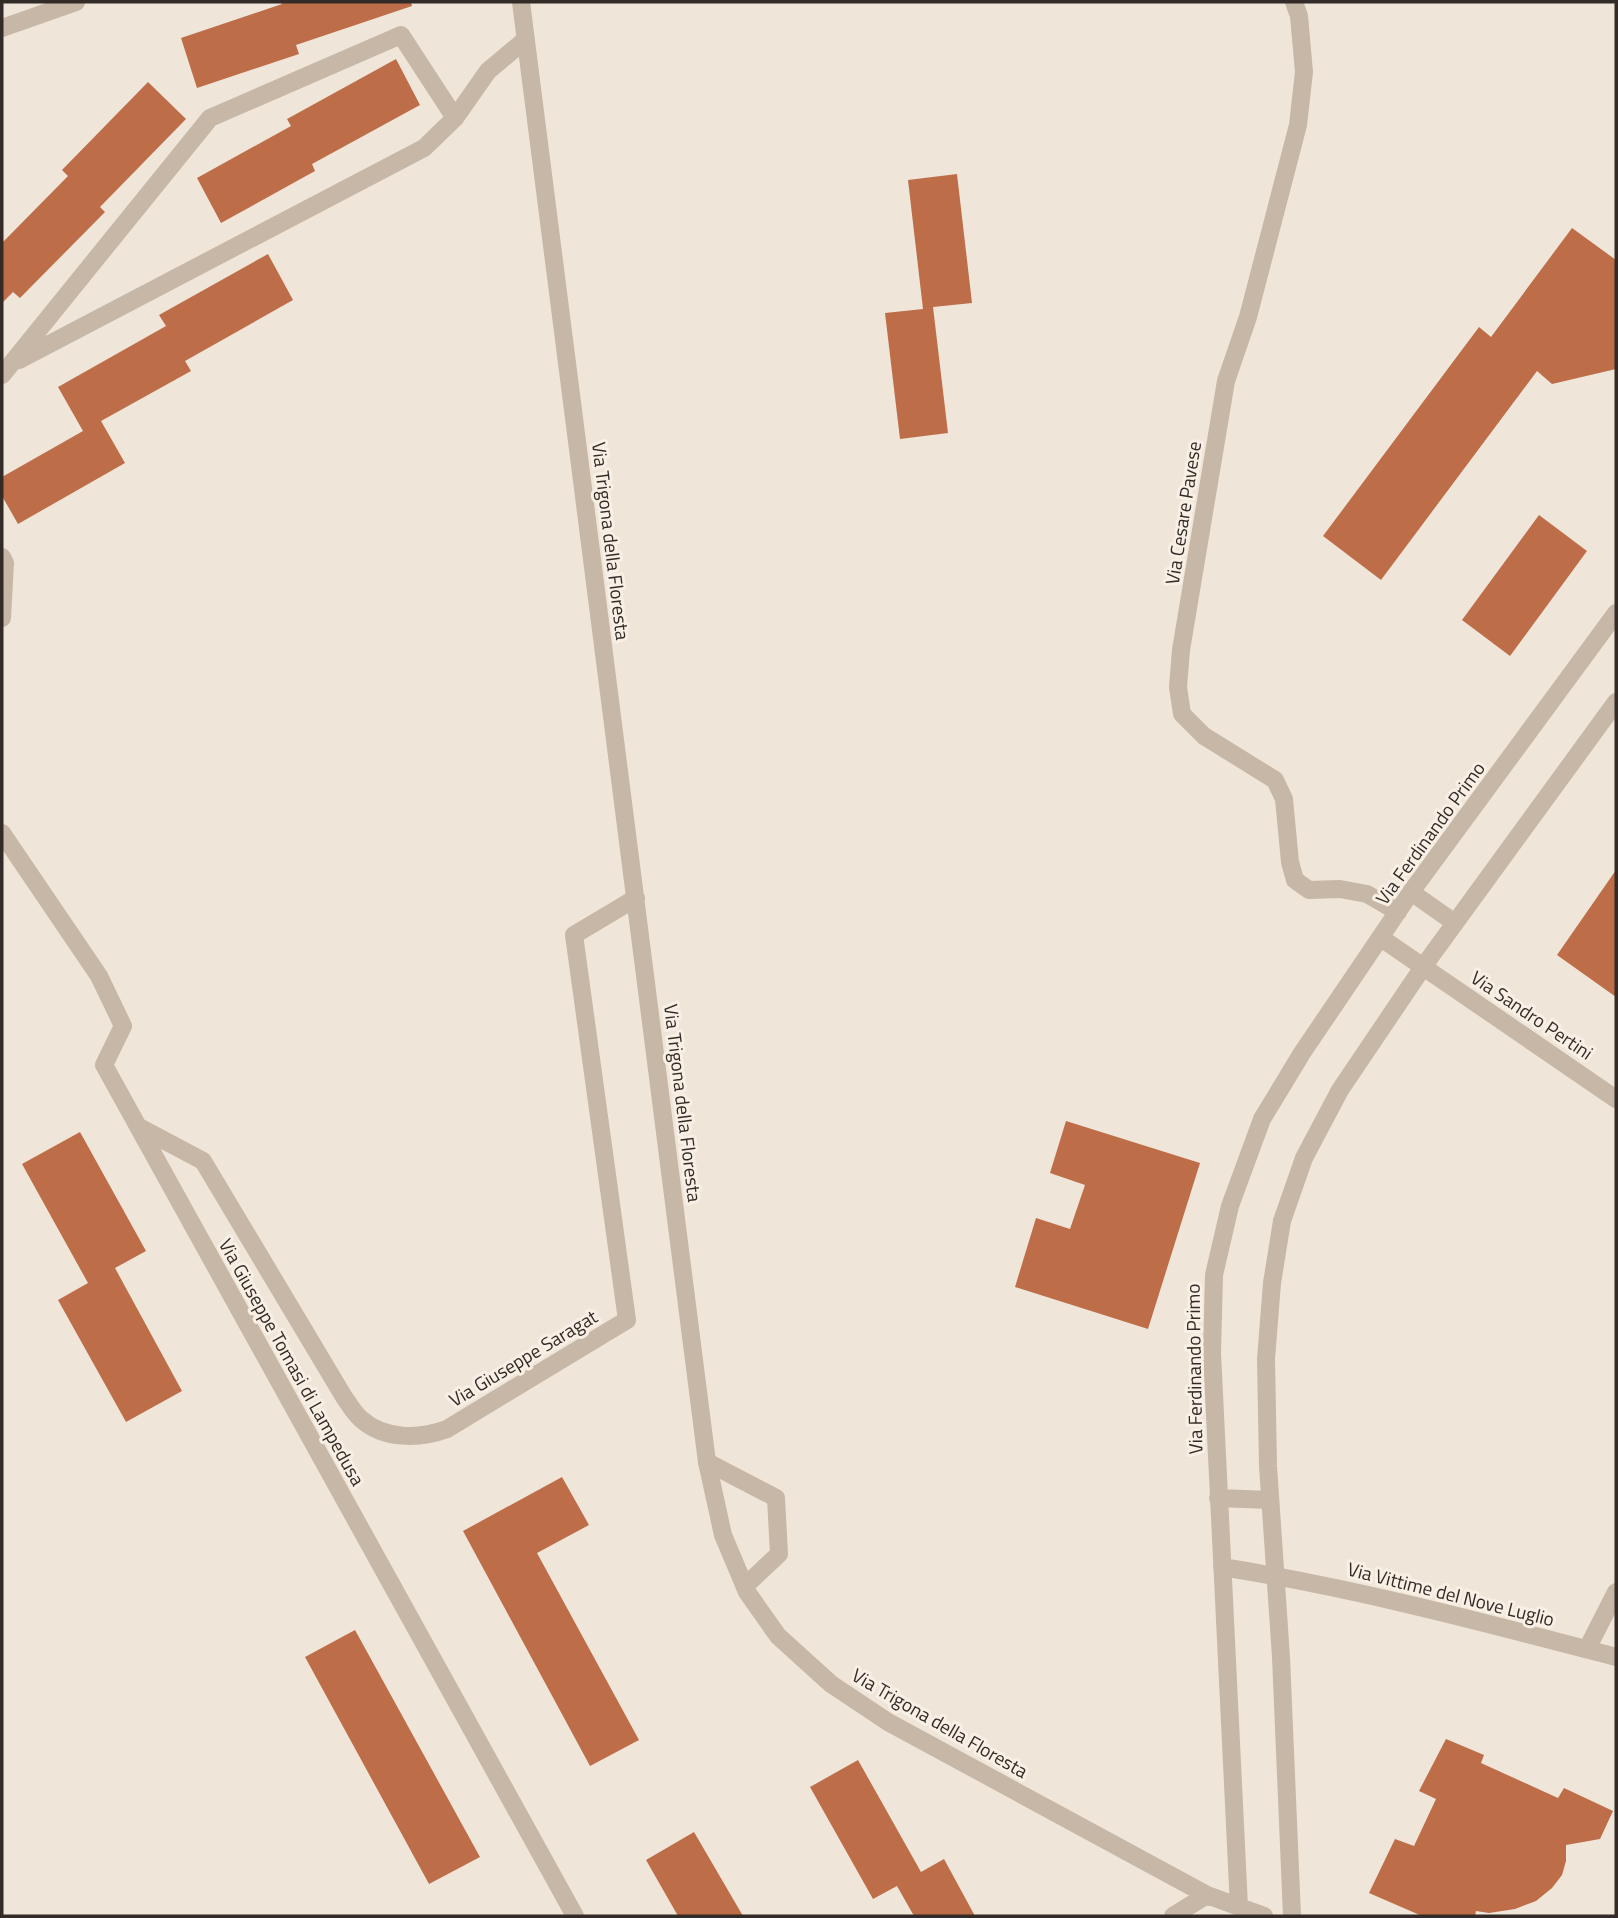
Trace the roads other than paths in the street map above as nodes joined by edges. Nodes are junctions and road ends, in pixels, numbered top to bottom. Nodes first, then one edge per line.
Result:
1 (76, 2) edge
2 (520, 2) edge
3 (1294, 2) edge
4 (2, 28) edge
5 (526, 40) junction
6 (455, 118) junction
7 (7, 369) edge
8 (2, 557) edge
9 (1616, 613) edge
10 (2, 618) edge
11 (1616, 702) edge
12 (2, 833) edge
13 (1412, 892) junction
14 (636, 898) junction
15 (1398, 912) junction
16 (1455, 922) junction
17 (1381, 938) junction
18 (1423, 967) junction
19 (1616, 1099) edge
20 (138, 1126) junction
21 (708, 1462) junction
22 (1218, 1498) junction
23 (1270, 1500) junction
24 (1222, 1567) junction
25 (1276, 1575) junction
26 (744, 1586) junction
27 (1616, 1592) edge
28 (1587, 1649) junction
29 (1616, 1657) edge
30 (1207, 1895) junction
31 (1238, 1907) junction
32 (575, 1916) edge
33 (1173, 1916) edge
34 (1264, 1916) edge
35 (1292, 1916) edge

1 - 4 street
2 - 5 street, Via Trigona della Floresta
3 - 15 street, Via Cesare Pavese
5 - 6 street
5 - 14 street, Via Trigona della Floresta
6 - 7 street
6 - 7 street
8 - 10 street
9 - 13 street, Via Ferdinando Primo
11 - 16 street
12 - 20 street, Via Giuseppe Tomasi di Lampedusa
13 - 15 street, Via Ferdinando Primo
13 - 16 street
14 - 20 street, Via Giuseppe Saragat
14 - 21 street, Via Trigona della Floresta
15 - 17 street, Via Ferdinando Primo
16 - 18 street
17 - 18 street, Via Sandro Pertini
17 - 22 street, Via Ferdinando Primo
18 - 19 street, Via Sandro Pertini
18 - 23 street
20 - 32 street, Via Giuseppe Tomasi di Lampedusa
21 - 26 street, Via Trigona della Floresta
21 - 26 street
22 - 23 street
22 - 24 street, Via Ferdinando Primo
23 - 25 street
24 - 25 street, Via Vittime del Nove Luglio
24 - 31 street, Via Ferdinando Primo
25 - 28 street, Via Vittime del Nove Luglio
25 - 35 street
26 - 30 street, Via Trigona della Floresta
27 - 28 street
28 - 29 street, Via Vittime del Nove Luglio
30 - 31 street, Via Trigona della Floresta
30 - 33 street
31 - 34 street, Via Trigona della Floresta

